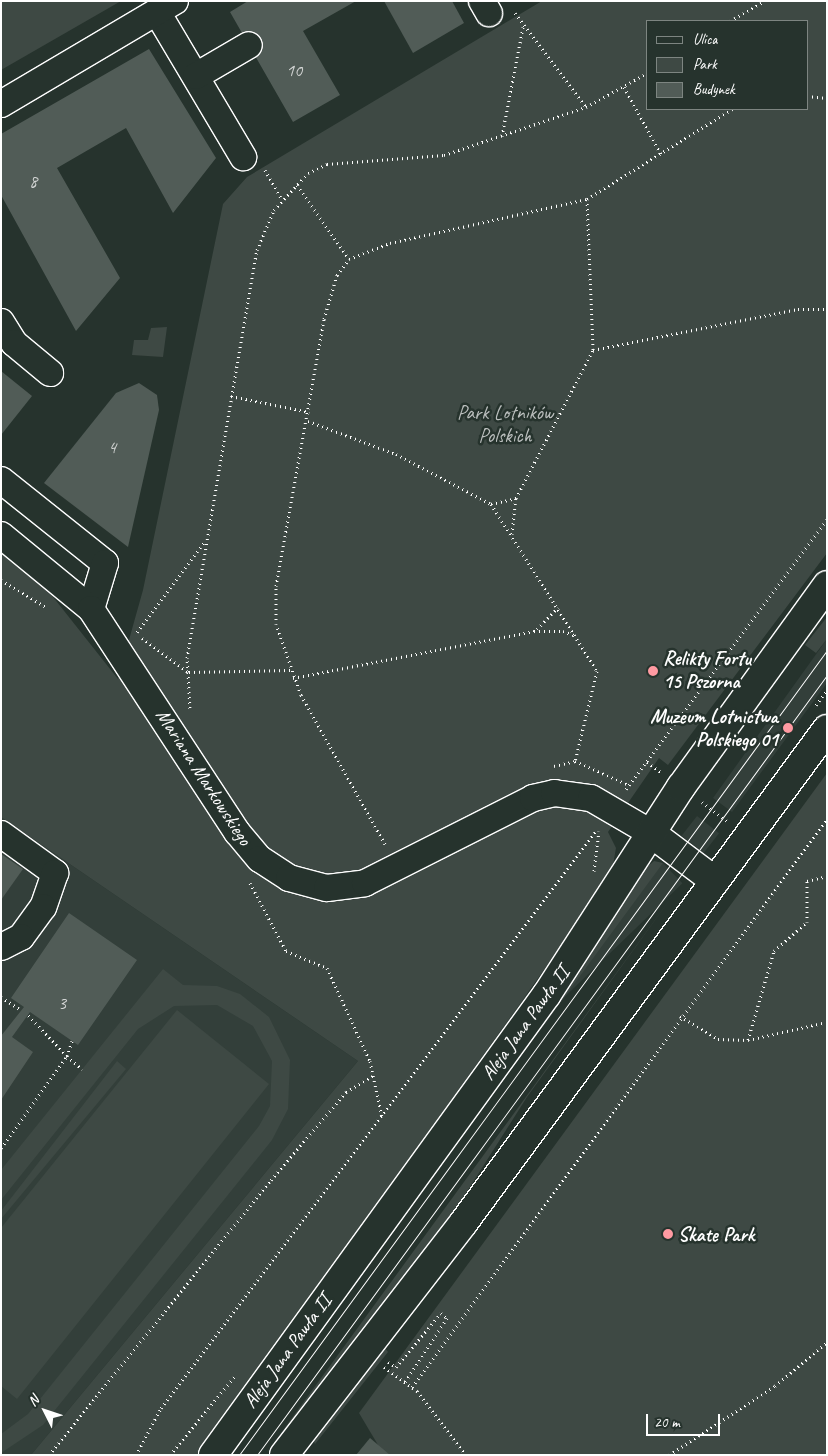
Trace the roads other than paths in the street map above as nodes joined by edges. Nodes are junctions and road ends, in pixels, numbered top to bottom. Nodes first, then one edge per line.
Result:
1 (166, 6) edge
2 (249, 44) dead end
3 (196, 76) junction
4 (1, 104) edge
5 (253, 162) road end
6 (1, 322) edge
7 (50, 373) dead end
8 (1, 480) edge
9 (1, 535) edge
10 (827, 585) edge
11 (91, 609) junction
12 (827, 729) edge
13 (651, 833) junction
14 (1, 834) edge
15 (715, 881) junction
16 (1, 947) edge
17 (213, 1455) edge
18 (284, 1455) edge

1 - 3 street
1 - 4 street
2 - 3 street
3 - 5 street
6 - 7 street
8 - 11 street
9 - 11 street, Mariana Markowskiego
10 - 13 main road, Aleja Jana Pawła II
11 - 13 street, Mariana Markowskiego
12 - 15 main road
13 - 15 main road
13 - 17 main road, Aleja Jana Pawła II
14 - 16 street
15 - 18 main road

